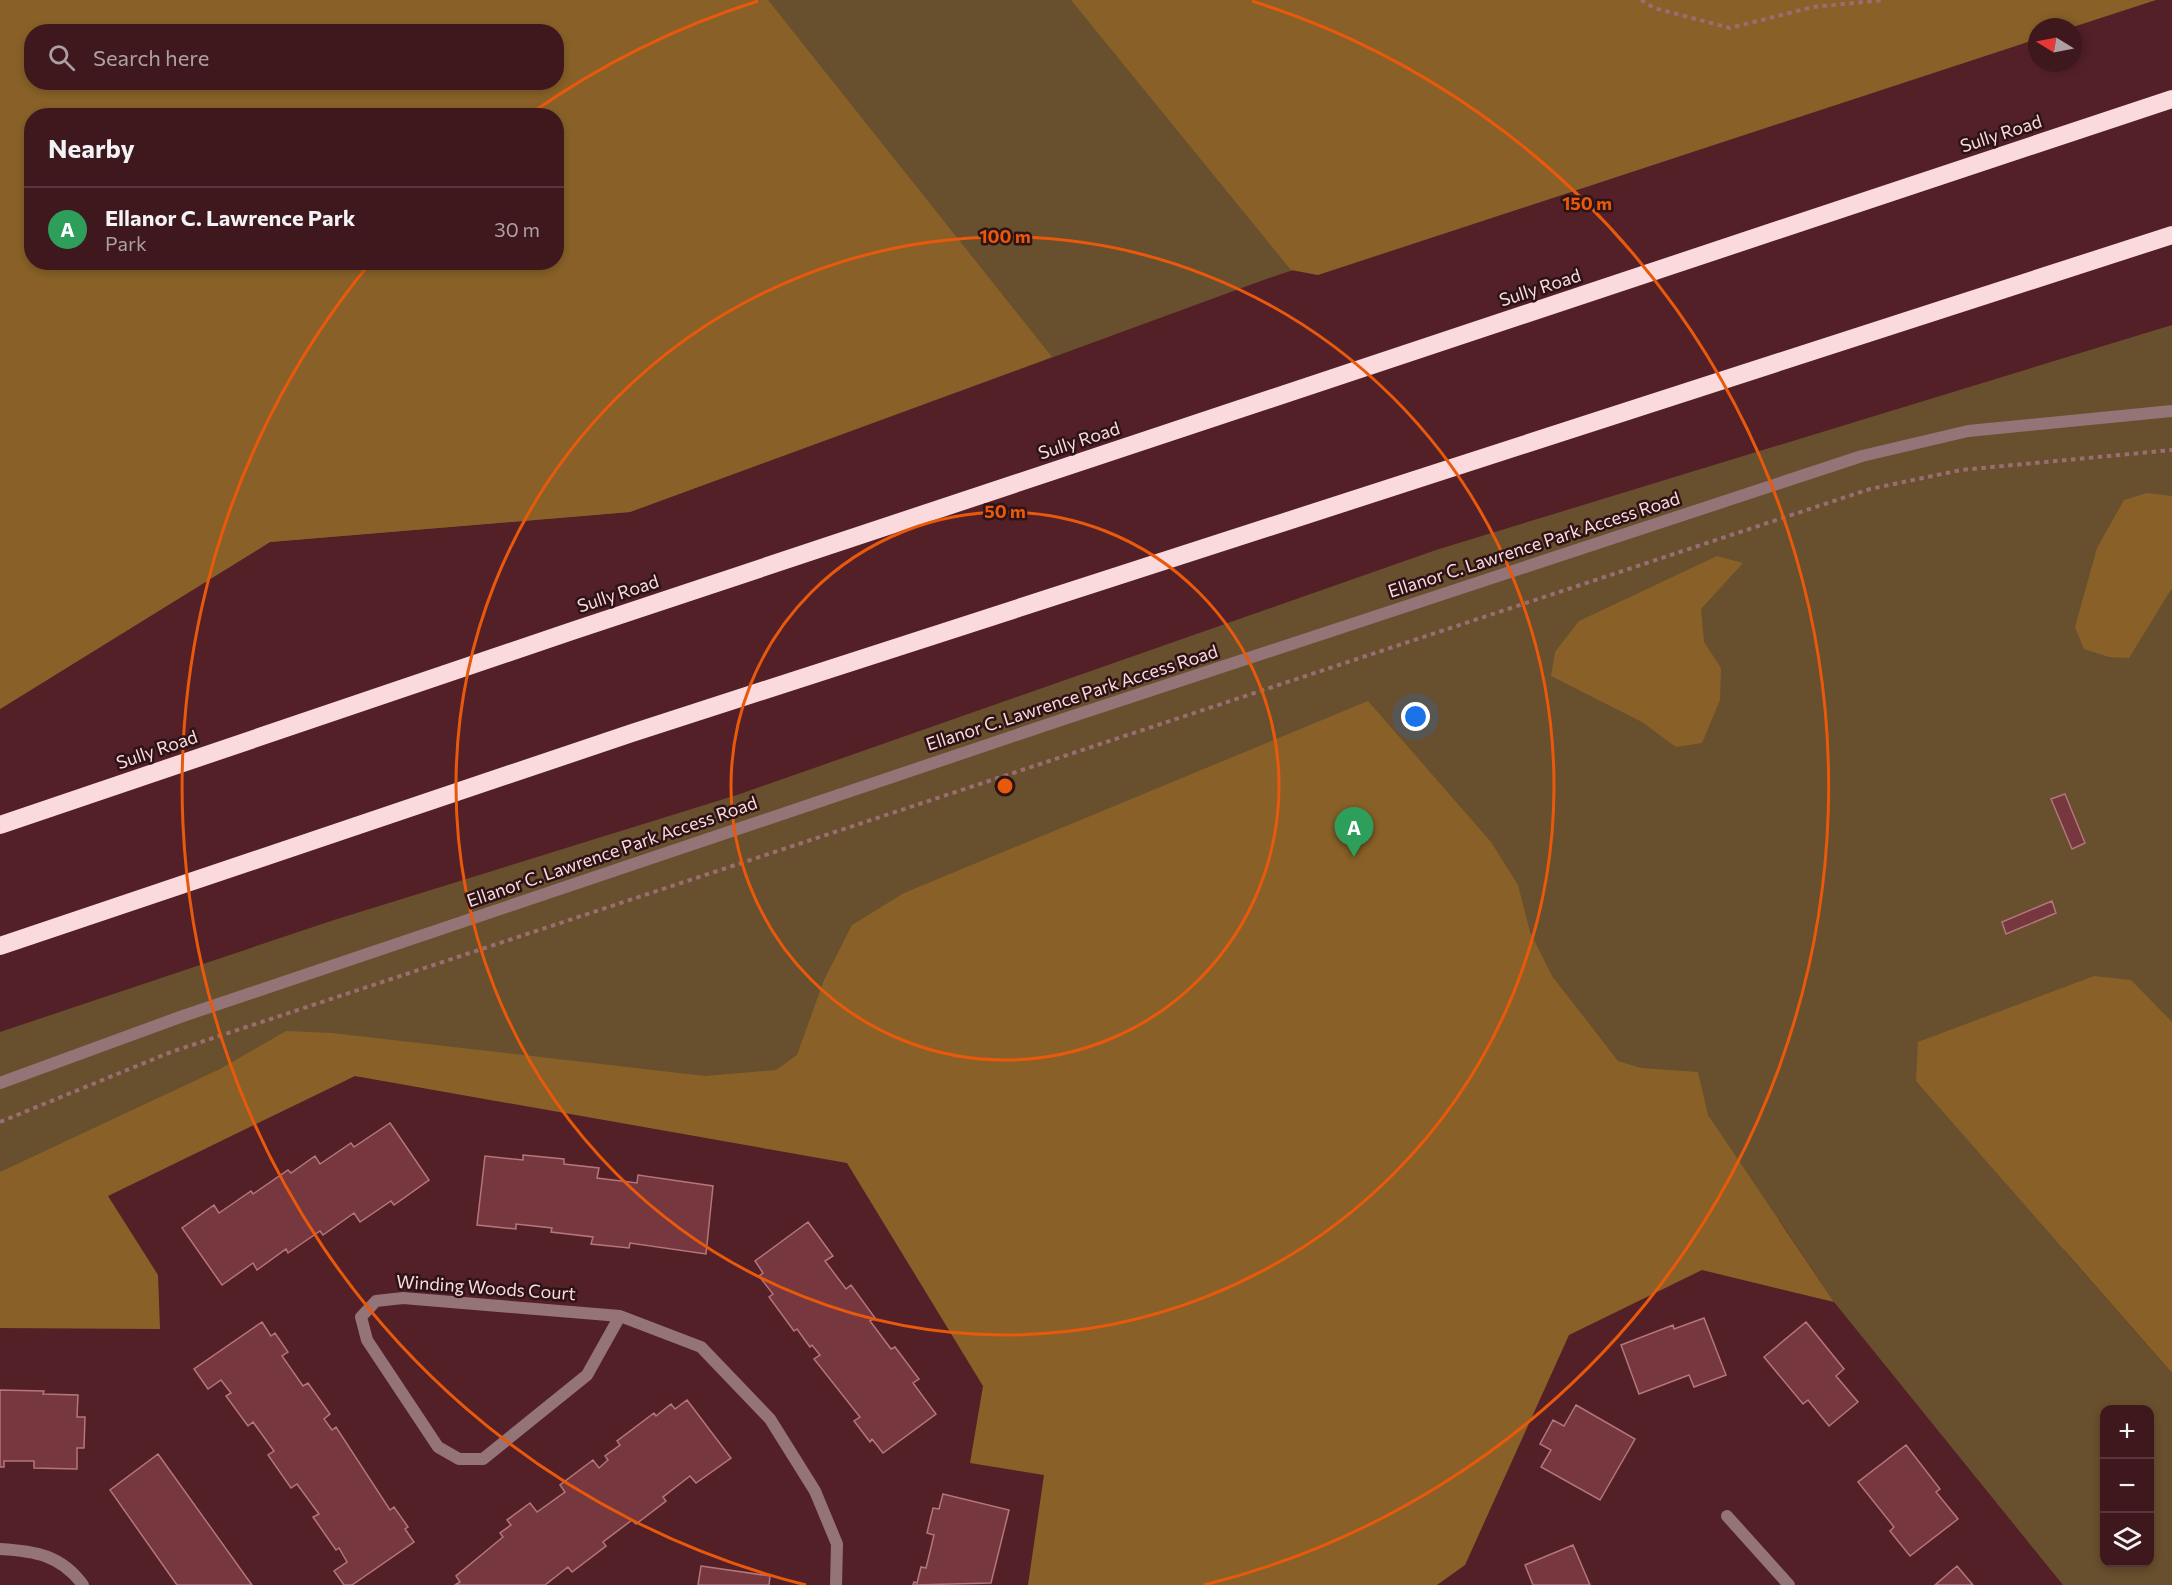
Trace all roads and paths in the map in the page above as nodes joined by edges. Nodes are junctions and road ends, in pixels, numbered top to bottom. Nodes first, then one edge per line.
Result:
1 (1641, 0) edge
2 (1884, 0) edge
3 (2172, 99) edge
4 (2172, 234) edge
5 (2172, 411) edge
6 (2172, 450) edge
7 (0, 825) edge
8 (0, 946) edge
9 (0, 1083) edge
10 (0, 1122) edge
11 (620, 1316) junction
12 (1727, 1516) dead end
13 (0, 1549) edge
14 (82, 1585) edge
15 (836, 1585) edge
16 (1789, 1585) edge

1 - 2 path
3 - 7 highway, Sully Road
4 - 8 highway
5 - 9 street, Ellanor C. Lawrence Park Access Road
6 - 10 path
11 - 11 street, Winding Woods Court
11 - 15 street, Winding Woods Court
12 - 16 street
13 - 14 street

